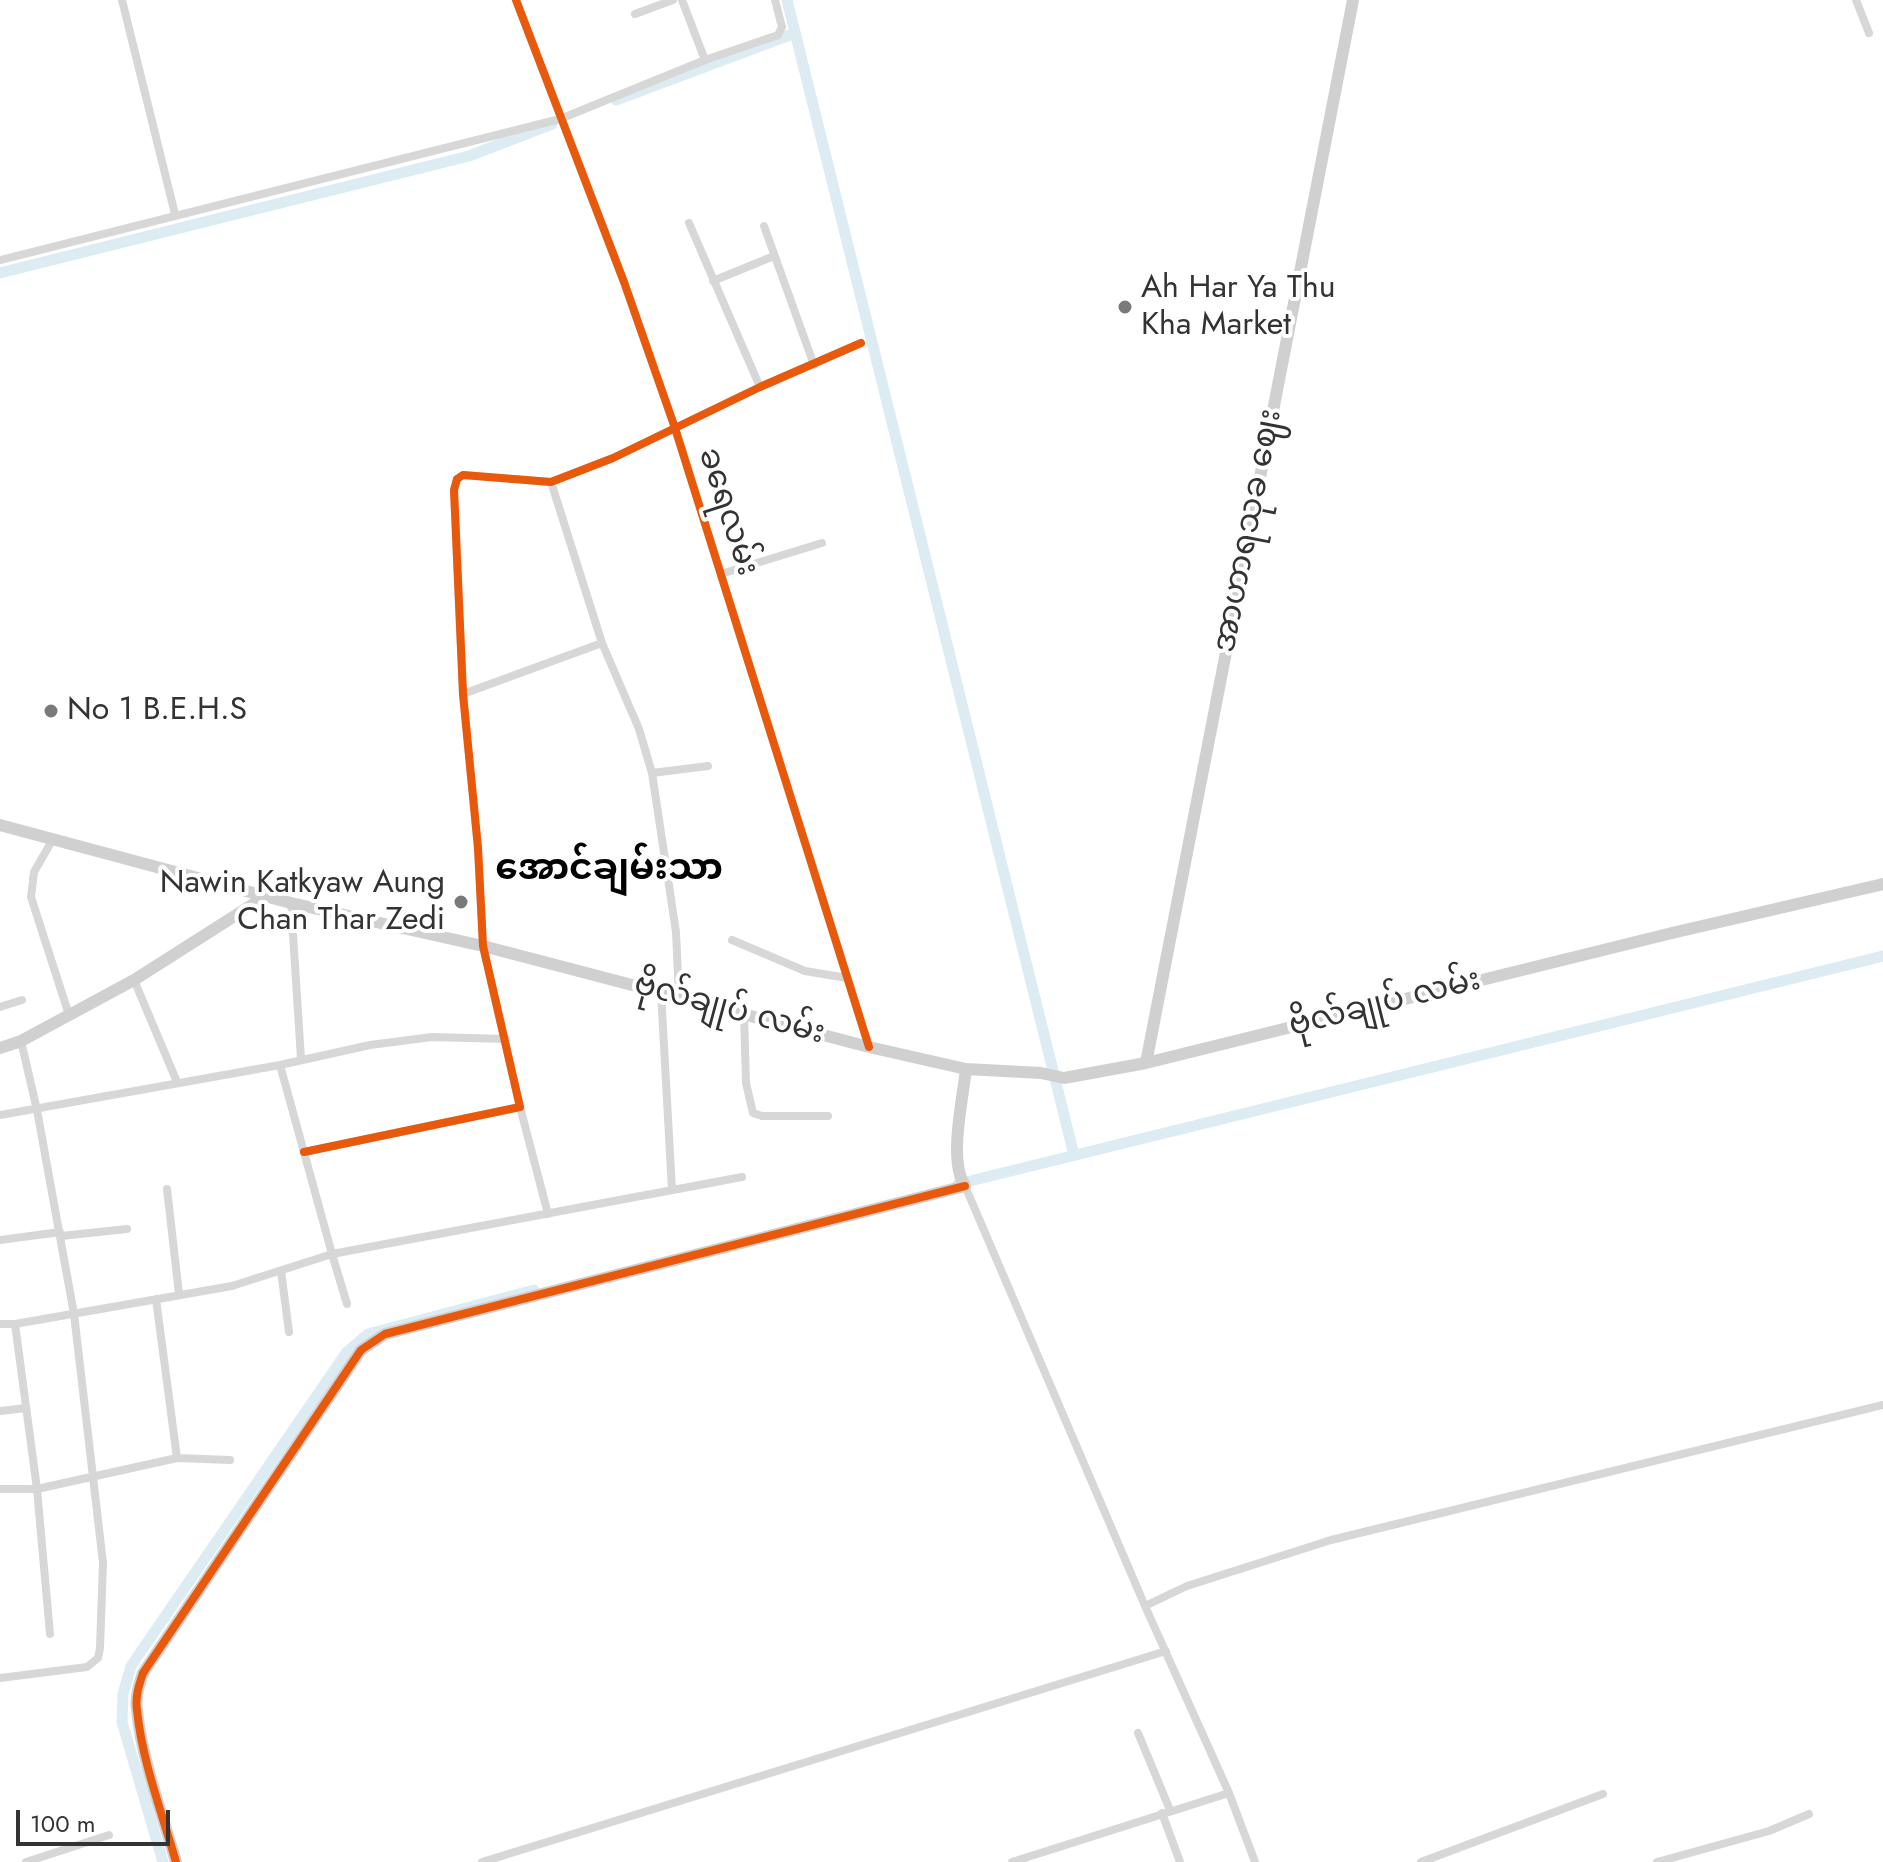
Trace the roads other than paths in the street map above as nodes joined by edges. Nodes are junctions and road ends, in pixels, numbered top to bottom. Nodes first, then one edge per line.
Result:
1 (122, 0) edge
2 (516, 0) edge
3 (673, 0) edge
4 (682, 0) edge
5 (775, 0) edge
6 (1353, 0) edge
7 (1856, 0) edge
8 (635, 14) dead end
9 (1869, 33) dead end
10 (705, 60) junction
11 (560, 119) junction
12 (175, 214) junction
13 (689, 223) dead end
14 (764, 226) dead end
15 (774, 256) junction
16 (0, 260) edge
17 (713, 281) junction
18 (861, 343) dead end
19 (814, 365) junction
20 (760, 387) junction
21 (675, 428) junction
22 (551, 482) junction
23 (822, 543) dead end
24 (721, 574) junction
25 (602, 643) junction
26 (463, 694) junction
27 (708, 766) dead end
28 (652, 773) junction
29 (0, 825) edge
30 (53, 839) junction
31 (1883, 884) edge
32 (266, 896) junction
33 (291, 903) junction
34 (732, 940) dead end
35 (483, 946) junction
36 (847, 978) junction
37 (134, 980) junction
38 (661, 992) junction
39 (679, 997) junction
40 (22, 1000) dead end
41 (0, 1007) edge
42 (744, 1014) junction
43 (69, 1015) junction
44 (506, 1039) junction
45 (21, 1041) junction
46 (869, 1047) junction
47 (0, 1048) edge
48 (301, 1059) junction
49 (1146, 1063) junction
50 (280, 1065) junction
51 (966, 1069) junction
52 (177, 1082) junction
53 (520, 1107) junction
54 (37, 1110) junction
55 (0, 1115) edge
56 (828, 1116) dead end
57 (304, 1152) junction
58 (742, 1177) dead end
59 (963, 1184) junction
60 (167, 1189) dead end
61 (672, 1190) junction
62 (548, 1214) junction
63 (127, 1229) dead end
64 (61, 1234) junction
65 (0, 1240) edge
66 (332, 1254) junction
67 (281, 1271) junction
68 (179, 1294) junction
69 (156, 1299) junction
70 (347, 1304) dead end
71 (74, 1314) junction
72 (0, 1324) edge
73 (15, 1324) junction
74 (289, 1332) dead end
75 (1883, 1405) edge
76 (26, 1408) junction
77 (0, 1411) edge
78 (177, 1458) junction
79 (230, 1460) dead end
80 (92, 1475) junction
81 (0, 1489) edge
82 (37, 1489) junction
83 (1145, 1606) junction
84 (50, 1634) dead end
85 (1166, 1651) junction
86 (0, 1678) edge
87 (1138, 1733) dead end
88 (1229, 1793) junction
89 (1603, 1794) dead end
90 (1166, 1811) junction
91 (1809, 1814) dead end
92 (109, 1835) dead end
93 (1049, 1851) junction
94 (26, 1862) edge
95 (176, 1862) edge
96 (482, 1862) edge
97 (1012, 1862) edge
98 (1053, 1862) edge
99 (1180, 1862) edge
100 (1255, 1862) edge
101 (1421, 1862) edge
102 (1657, 1862) edge

1 - 12 street
2 - 11 street, ခရေလမ်း
3 - 8 street
4 - 10 street
5 - 10 street
6 - 49 street, အာဟာရသုခ ဈေး
7 - 9 street
10 - 11 street
11 - 12 street
11 - 21 street, ခရေလမ်း
12 - 16 street
13 - 17 street
14 - 15 street
15 - 17 street
15 - 19 street
17 - 20 street
18 - 19 street
19 - 20 street
20 - 21 street
21 - 22 street
21 - 24 street, ခရေလမ်း
22 - 25 street
22 - 26 street
23 - 24 street
24 - 36 street, ခရေလမ်း
25 - 26 street
25 - 28 street
26 - 35 street
27 - 28 street
28 - 39 street
29 - 30 street, ဗိုလ်ချုပ် လမ်း
30 - 32 street, ဗိုလ်ချုပ် လမ်း
30 - 43 street
31 - 49 street, ဗိုလ်ချုပ် လမ်း
32 - 33 street, ဗိုလ်ချုပ် လမ်း
32 - 37 street
33 - 35 street, ဗိုလ်ချုပ် လမ်း
33 - 48 street
34 - 36 street
35 - 38 street, ဗိုလ်ချုပ် လမ်း
35 - 44 street
36 - 46 street, ခရေလမ်း
37 - 43 street
37 - 52 street
38 - 39 street, ဗိုလ်ချုပ် လမ်း
38 - 61 street
39 - 42 street, ဗိုလ်ချုပ် လမ်း
40 - 41 street
42 - 46 street, ဗိုလ်ချုပ် လမ်း
42 - 56 street
43 - 45 street
44 - 48 street
44 - 53 street
45 - 47 street
45 - 54 street
46 - 51 street, ဗိုလ်ချုပ် လမ်း
48 - 50 street
49 - 51 street, ဗိုလ်ချုပ် လမ်း
50 - 52 street
50 - 57 street
51 - 59 street
52 - 54 street
53 - 57 street
53 - 62 street
54 - 55 street
54 - 64 street
57 - 66 street
58 - 61 street
59 - 83 street
59 - 95 street
60 - 68 street
61 - 62 street
62 - 66 street
63 - 64 street
64 - 65 street
64 - 71 street
66 - 67 street
66 - 70 street
67 - 68 street
67 - 74 street
68 - 69 street
69 - 71 street
69 - 78 street
71 - 73 street
71 - 80 street
72 - 73 street
73 - 76 street
75 - 83 street
76 - 77 street
76 - 82 street
78 - 79 street
78 - 80 street
80 - 82 street
80 - 86 street
81 - 82 street
82 - 84 street
83 - 85 street
85 - 88 street
85 - 96 street
87 - 90 street
88 - 90 street
88 - 100 street
89 - 101 street
90 - 93 street
90 - 99 street
91 - 102 street
92 - 94 street
93 - 97 street
93 - 98 street

